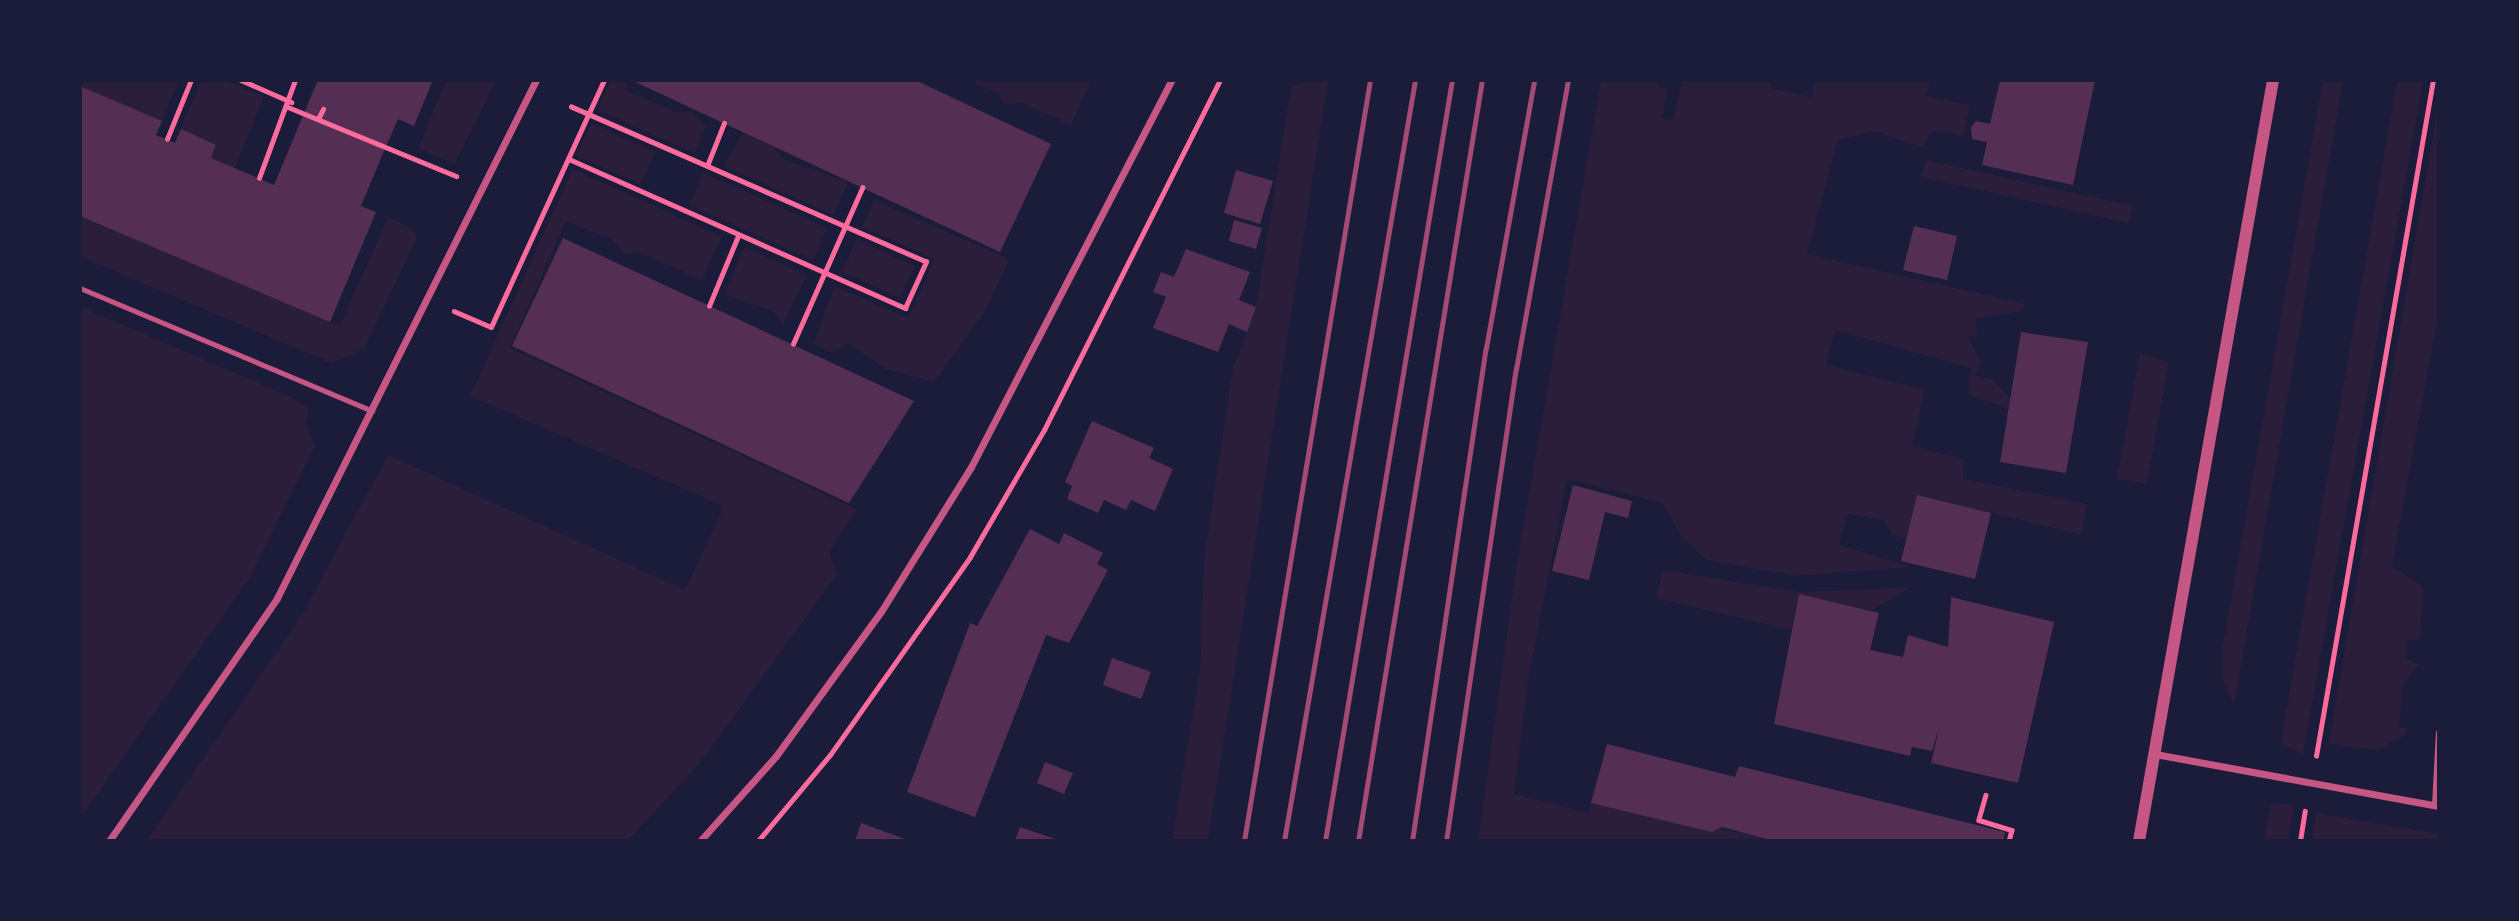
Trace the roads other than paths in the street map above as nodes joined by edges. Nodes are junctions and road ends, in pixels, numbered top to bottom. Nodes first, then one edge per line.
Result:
1 (536, 80) edge
2 (1172, 80) edge
3 (2273, 80) edge
4 (80, 288) edge
5 (372, 411) junction
6 (2438, 732) edge
7 (2155, 754) junction
8 (2436, 805) edge
9 (110, 841) edge
10 (701, 841) edge
11 (2139, 841) edge

1 - 5 street
2 - 10 street
3 - 7 street
4 - 5 lane
5 - 9 street
6 - 8 lane
7 - 8 street
7 - 11 street

